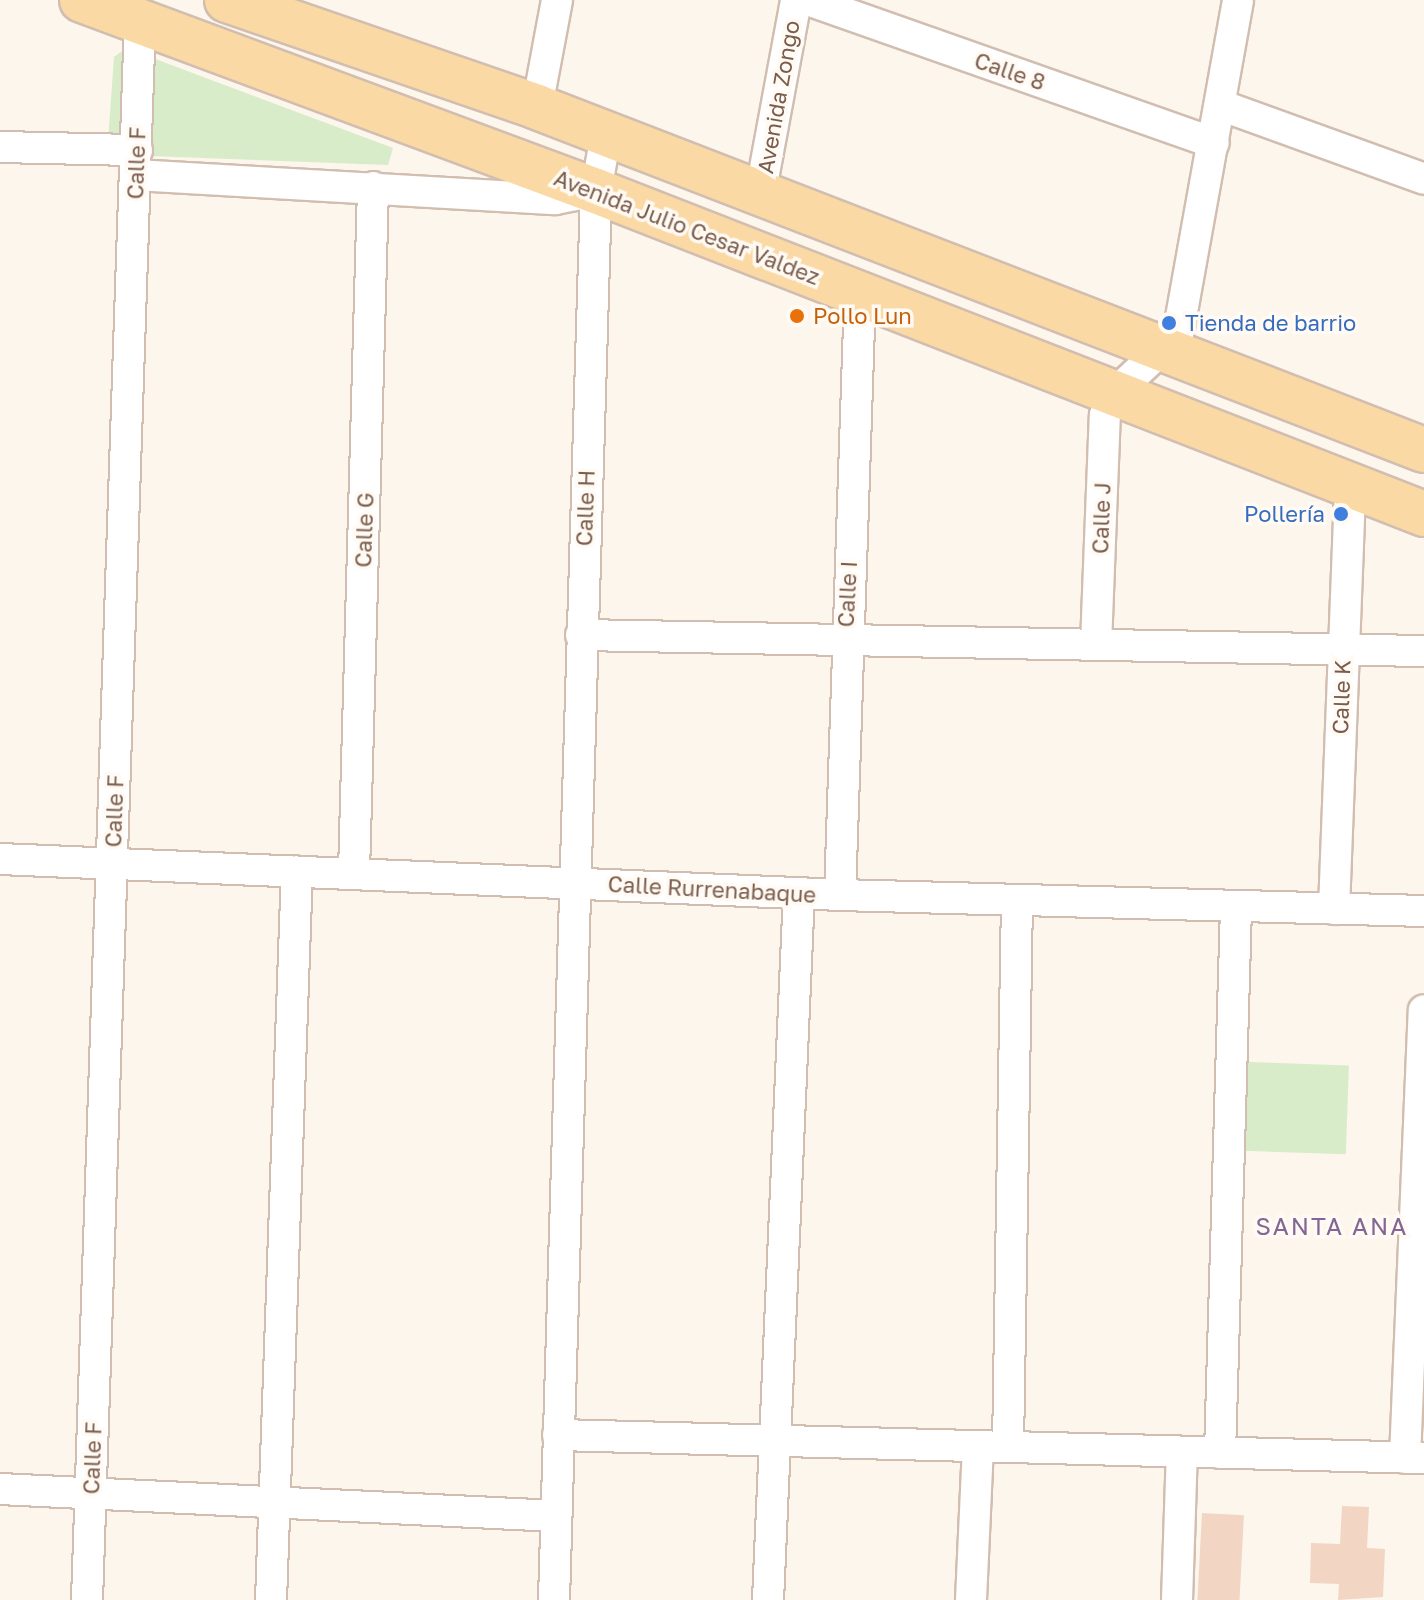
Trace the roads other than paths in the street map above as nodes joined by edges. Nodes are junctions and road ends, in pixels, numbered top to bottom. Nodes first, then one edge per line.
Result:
1 (82, 0) edge
2 (227, 0) edge
3 (557, 0) edge
4 (796, 0) edge
5 (808, 0) edge
6 (1238, 0) edge
7 (140, 21) junction
8 (1220, 105) junction
9 (537, 107) junction
10 (606, 135) junction
11 (1213, 143) junction
12 (0, 147) edge
13 (136, 163) junction
14 (1424, 179) edge
15 (373, 187) junction
16 (596, 191) junction
17 (760, 195) junction
18 (860, 294) junction
19 (1166, 351) junction
20 (1115, 393) junction
21 (1424, 450) edge
22 (1350, 485) junction
23 (1424, 514) edge
24 (581, 635) junction
25 (845, 640) junction
26 (1096, 645) junction
27 (1343, 650) junction
28 (1424, 651) edge
29 (0, 859) edge
30 (112, 863) junction
31 (297, 871) junction
32 (354, 873) junction
33 (574, 882) junction
34 (799, 893) junction
35 (840, 895) junction
36 (1017, 900) junction
37 (1236, 906) junction
38 (1334, 909) junction
39 (1424, 911) edge
40 (1424, 1010) edge
41 (558, 1435) junction
42 (776, 1441) junction
43 (978, 1446) junction
44 (1008, 1447) junction
45 (1182, 1452) junction
46 (1220, 1453) junction
47 (1415, 1458) edge
48 (0, 1489) edge
49 (90, 1493) junction
50 (275, 1502) junction
51 (556, 1516) junction
52 (87, 1600) edge
53 (271, 1600) edge
54 (554, 1600) edge
55 (768, 1600) edge
56 (971, 1600) edge
57 (1177, 1600) edge

1 - 7 main road, Avenida Julio Cesar Valdez
2 - 9 main road
3 - 9 street
4 - 17 street, Avenida Zongo
5 - 11 street, Calle 8
6 - 8 street
7 - 13 street, Calle F
7 - 16 main road, Avenida Julio Cesar Valdez
8 - 11 street
8 - 14 street
9 - 10 main road
10 - 16 street, Calle H
10 - 17 main road
11 - 19 street
12 - 13 street
13 - 15 street
13 - 30 street, Calle F
15 - 16 street
15 - 32 street, Calle G
16 - 18 main road, Avenida Julio Cesar Valdez
16 - 24 street, Calle H
17 - 19 main road
18 - 20 main road, Avenida Julio Cesar Valdez
18 - 25 street, Calle I
19 - 20 street
19 - 21 main road
20 - 22 main road, Avenida Julio Cesar Valdez
20 - 26 street, Calle J
22 - 23 main road, Avenida Julio Cesar Valdez
22 - 27 street, Calle K
24 - 25 street
24 - 33 street, Calle H
25 - 26 street
25 - 35 street, Calle I
26 - 27 street
27 - 28 street
27 - 38 street, Calle K
29 - 30 street, Calle Rurrenabaque
30 - 31 street, Calle Rurrenabaque
30 - 49 street, Calle F
31 - 32 street, Calle Rurrenabaque
31 - 50 street
32 - 33 street, Calle Rurrenabaque
33 - 34 street, Calle Rurrenabaque
33 - 41 street, Calle H
34 - 35 street, Calle Rurrenabaque
34 - 42 street
35 - 36 street, Calle Rurrenabaque
36 - 37 street, Calle Rurrenabaque
36 - 44 street
37 - 38 street, Calle Rurrenabaque
37 - 46 street
38 - 39 street, Calle Rurrenabaque
40 - 47 street
41 - 42 street
41 - 51 street, Calle H
42 - 43 street
42 - 55 street
43 - 44 street
43 - 56 street
44 - 45 street
45 - 46 street
45 - 57 street
46 - 47 street
48 - 49 street
49 - 50 street
49 - 52 street, Calle F
50 - 51 street
50 - 53 street
51 - 54 street, Calle H

